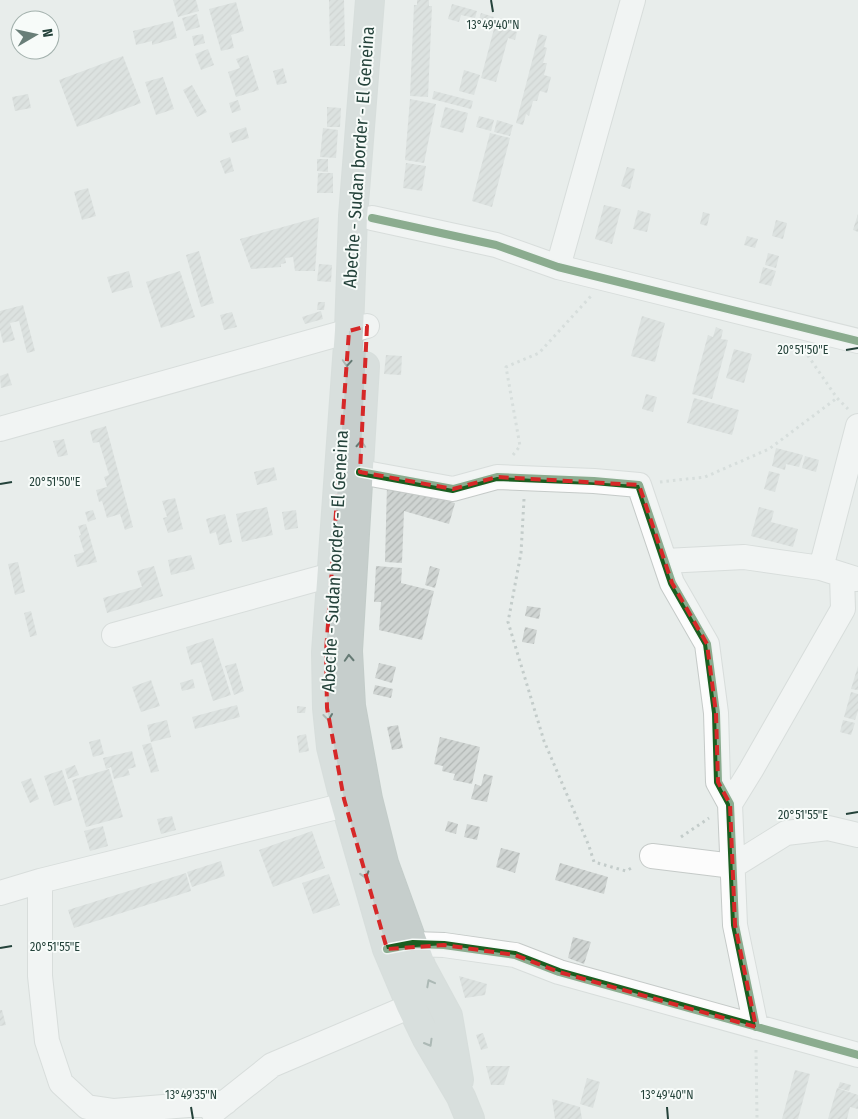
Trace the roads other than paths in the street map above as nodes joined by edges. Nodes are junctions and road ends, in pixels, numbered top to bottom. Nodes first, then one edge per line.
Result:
1 (370, 0) edge
2 (388, 0) edge
3 (632, 0) edge
4 (372, 218) junction
5 (558, 267) junction
6 (358, 328) junction
7 (858, 341) edge
8 (854, 419) edge
9 (0, 429) edge
10 (360, 472) junction
11 (665, 561) junction
12 (840, 574) edge
13 (331, 575) junction
14 (114, 635) dead end
15 (352, 801) junction
16 (730, 804) junction
17 (858, 835) edge
18 (652, 856) road end
19 (733, 866) junction
20 (40, 881) junction
21 (0, 893) edge
22 (400, 947) junction
23 (411, 1006) junction
24 (756, 1027) junction
25 (858, 1055) edge
26 (226, 1102) junction
27 (466, 1108) edge
28 (203, 1119) edge

1 - 6 highway, Abeche - Sudan border - El Geneina
2 - 4 highway, Abeche - Sudan border - El Geneina
3 - 5 street
4 - 5 street
4 - 6 highway, Abeche - Sudan border - El Geneina
5 - 7 street
6 - 9 street
10 -> 6 highway, Abeche - Sudan border - El Geneina
6 -> 13 highway, Abeche - Sudan border - El Geneina
8 - 12 street
10 - 11 street
15 -> 10 highway, Abeche - Sudan border - El Geneina
11 - 12 street
11 - 16 street
12 - 16 street
13 - 14 street
13 -> 15 highway, Abeche - Sudan border - El Geneina
15 - 20 street
15 - 22 highway, Abeche - Sudan border - El Geneina
16 - 19 street
17 - 19 street
18 - 19 street
19 - 24 street
20 - 21 street
20 - 26 street
22 - 23 highway, Abeche - Sudan border - El Geneina
22 - 24 street
27 -> 22 highway, Abeche - Sudan border - El Geneina
23 - 26 street
23 -> 27 highway, Abeche - Sudan border - El Geneina
24 - 25 street
26 - 28 street

